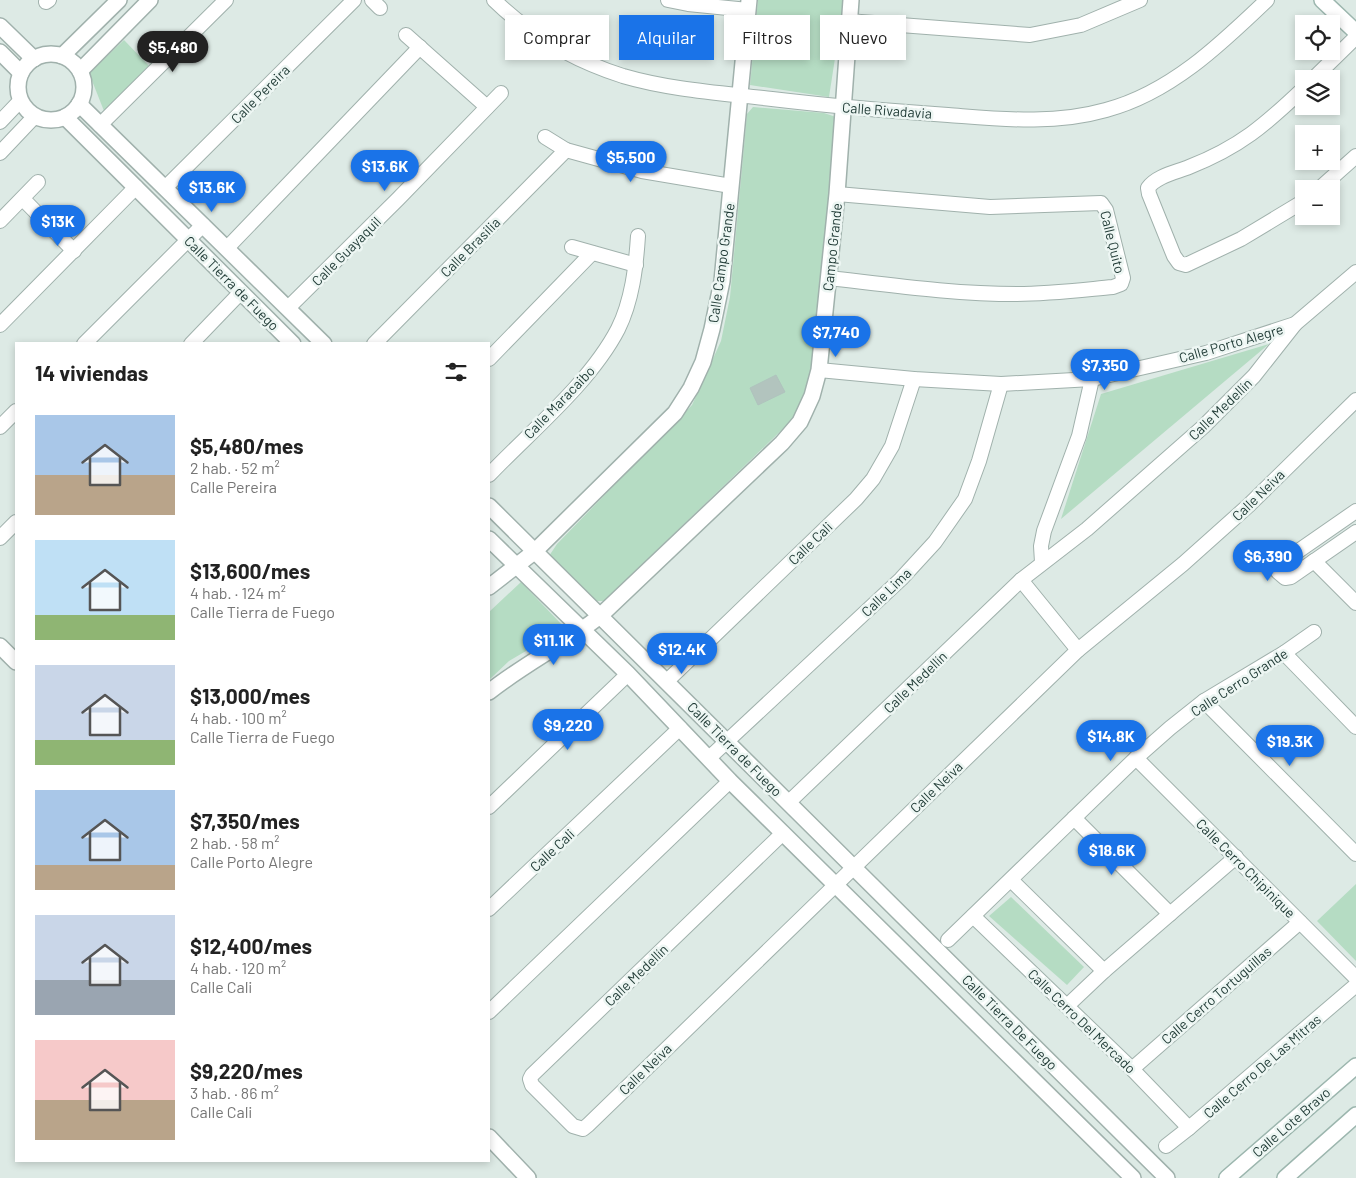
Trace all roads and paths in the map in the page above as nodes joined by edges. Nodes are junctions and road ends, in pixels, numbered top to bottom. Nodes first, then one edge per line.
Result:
1 (118, 0) edge
2 (150, 0) edge
3 (226, 0) edge
4 (354, 0) edge
5 (494, 0) edge
6 (668, 0) edge
7 (851, 0) edge
8 (1140, 0) edge
9 (1266, 0) edge
10 (1322, 0) edge
11 (749, 5) edge
12 (849, 15) edge
13 (906, 25) edge
14 (0, 26) edge
15 (1356, 32) edge
16 (406, 35) dead end
17 (1356, 37) edge
18 (420, 47) junction
19 (0, 52) edge
20 (62, 56) junction
21 (34, 59) junction
22 (845, 60) edge
23 (1322, 70) edge
24 (80, 71) junction
25 (21, 73) junction
26 (501, 93) dead end
27 (740, 95) junction
28 (1295, 97) edge
29 (20, 100) junction
30 (79, 104) junction
31 (487, 107) junction
32 (842, 107) junction
33 (36, 116) junction
34 (65, 117) junction
35 (0, 122) edge
36 (100, 125) junction
37 (545, 137) dead end
38 (566, 150) junction
39 (0, 153) edge
40 (1356, 156) edge
41 (1329, 180) edge
42 (38, 182) dead end
43 (731, 186) junction
44 (136, 187) junction
45 (165, 188) junction
46 (837, 194) junction
47 (23, 199) junction
48 (1295, 207) edge
49 (0, 221) edge
50 (203, 225) junction
51 (638, 236) dead end
52 (188, 240) junction
53 (572, 247) dead end
54 (227, 248) junction
55 (74, 251) junction
56 (592, 253) junction
57 (636, 265) junction
58 (1356, 272) edge
59 (829, 278) junction
60 (242, 292) junction
61 (288, 308) junction
62 (1295, 324) junction
63 (0, 325) edge
64 (86, 342) edge
65 (193, 342) edge
66 (292, 342) edge
67 (322, 342) edge
68 (376, 342) edge
69 (490, 358) edge
70 (819, 370) junction
71 (914, 379) junction
72 (1092, 379) junction
73 (1001, 384) junction
74 (1356, 400) edge
75 (15, 412) edge
76 (0, 427) edge
77 (490, 474) edge
78 (490, 507) edge
79 (1356, 511) edge
80 (15, 523) edge
81 (1356, 532) edge
82 (0, 538) edge
83 (490, 540) edge
84 (534, 552) junction
85 (1314, 561) junction
86 (1042, 562) junction
87 (517, 566) junction
88 (1021, 580) junction
89 (490, 586) edge
90 (1356, 603) edge
91 (600, 616) junction
92 (583, 630) junction
93 (1314, 632) dead end
94 (0, 646) edge
95 (1078, 650) junction
96 (1284, 653) junction
97 (15, 661) edge
98 (628, 674) junction
99 (667, 681) junction
100 (490, 691) edge
101 (1204, 701) junction
102 (1356, 727) edge
103 (680, 728) junction
104 (727, 741) junction
105 (709, 758) junction
106 (1136, 758) junction
107 (730, 781) junction
108 (789, 802) junction
109 (490, 806) edge
110 (1074, 818) junction
111 (783, 833) junction
112 (1356, 854) edge
113 (1236, 857) junction
114 (854, 866) junction
115 (1011, 880) junction
116 (836, 883) junction
117 (490, 908) edge
118 (1170, 914) junction
119 (973, 916) junction
120 (1300, 922) junction
121 (948, 940) dead end
122 (1104, 971) junction
123 (1356, 978) edge
124 (1356, 985) edge
125 (1067, 1006) junction
126 (490, 1011) edge
127 (1356, 1066) edge
128 (1132, 1069) junction
129 (532, 1075) joint
130 (1356, 1115) edge
131 (1189, 1128) junction
132 (490, 1138) edge
133 (1166, 1146) dead end
134 (528, 1178) edge
135 (1133, 1178) edge
136 (1167, 1178) edge
137 (1227, 1178) edge
138 (1285, 1178) edge

1 - 20 street
2 - 24 street
3 - 36 street
4 - 45 street, Calle Pereira
5 - 27 street, Calle Rivadavia
6 - 11 street
7 - 12 street, Campo Grande
8 - 13 street
9 - 32 street, Calle Rivadavia
10 - 15 street
11 - 27 street, Calle Campo Grande
14 - 21 street
16 - 18 street
17 - 23 street
18 - 31 street
18 - 54 street
19 - 25 street
20 - 21 street
20 - 24 street
21 - 25 street
22 - 32 street, Campo Grande
24 - 30 street
25 - 29 street
26 - 31 street, Calle Guayaquil
27 - 32 street, Calle Rivadavia
27 - 43 street, Calle Campo Grande
28 - 48 street
29 - 33 street
29 - 35 street
30 - 34 street
30 - 36 street, Calle Tierra de Fuego
31 - 61 street, Calle Guayaquil
32 - 46 street, Campo Grande
33 - 34 street
33 - 39 street
34 - 44 street, Calle Tierra de Fuego
36 - 45 street, Calle Tierra de Fuego
37 - 38 street
38 - 43 street
38 - 68 street, Calle Brasilia
40 - 41 street
42 - 47 street
43 - 84 street, Calle Campo Grande
44 - 52 street, Calle Tierra de Fuego
44 - 55 street
45 - 50 street, Calle Tierra de Fuego
46 - 59 street, Campo Grande
46 - 59 street, Calle Quito
47 - 49 street
47 - 55 street
50 - 52 street
50 - 54 street, Calle Tierra de Fuego
51 - 57 street, Calle Maracaibo
52 - 60 street, Calle Tierra de Fuego
52 - 64 street
53 - 56 street
54 - 61 street, Calle Tierra de Fuego
55 - 63 street
56 - 57 street
56 - 69 street
57 - 77 street, Calle Maracaibo
58 - 62 street, Calle Porto Alegre
59 - 70 street, Campo Grande
60 - 65 street
60 - 66 street, Calle Tierra de Fuego
61 - 67 street, Calle Tierra de Fuego
62 - 72 street, Calle Porto Alegre
62 - 86 street, Calle Medellín
70 - 71 street, Calle Porto Alegre
70 - 91 street, Campo Grande
71 - 73 street, Calle Porto Alegre
71 - 99 street, Calle Cali
72 - 73 street, Calle Porto Alegre
72 - 86 street
73 - 104 street, Calle Lima
74 - 95 street, Calle Neiva
75 - 76 street
78 - 84 street, Calle Tierra de Fuego
79 - 85 street
80 - 82 street
81 - 85 street
83 - 87 street, Calle Tierra de Fuego
84 - 87 street, Calle Campo Grande
84 - 91 street, Calle Tierra de Fuego
85 - 90 street
86 - 88 street, Calle Medellín
87 - 89 street, Calle Campo Grande
87 - 92 street, Calle Tierra de Fuego
88 - 95 street
88 - 108 street, Calle Medellín
91 - 92 street
91 - 99 street, Calle Tierra de Fuego
92 - 98 street, Calle Tierra de Fuego
92 - 100 street
93 - 96 street, Calle Cerro Grande
94 - 97 street
95 - 114 street, Calle Neiva
96 - 101 street, Calle Cerro Grande
96 - 102 street
98 - 103 street, Calle Tierra de Fuego
98 - 109 street
99 - 104 street, Calle Tierra de Fuego
101 - 106 street, Calle Cerro Grande
101 - 112 street
103 - 105 street, Calle Tierra de Fuego
103 - 117 street, Calle Cali
104 - 105 street, Calle Lima
104 - 108 street, Calle Tierra de Fuego
105 - 107 street, Calle Tierra de Fuego
106 - 110 street, Calle Cerro Grande
106 - 113 street, Calle Cerro Chipinique
107 - 111 street, Calle Tierra de Fuego
107 - 126 street
108 - 114 street, Calle Tierra de Fuego
110 - 115 street, Calle Cerro Grande
110 - 118 street
111 - 116 street, Calle Tierra de Fuego
111 - 129 street, Calle Medellín
113 - 118 street
113 - 120 street, Calle Cerro Chipinique
114 - 116 street, Calle Neiva
114 - 136 street, Calle Tierra De Fuego
115 - 119 street, Calle Cerro Grande
115 - 122 street
116 - 129 street, Calle Neiva
116 - 135 street, Calle Tierra De Fuego
118 - 122 street
119 - 121 street, Calle Cerro Grande
119 - 125 street, Calle Cerro Del Mercado
120 - 123 street, Calle Cerro Chipinique
120 - 128 street, Calle Cerro Tortuguillas
122 - 125 street
124 - 131 street, Calle Cerro De Las Mitras
125 - 128 street, Calle Cerro Del Mercado
127 - 137 street, Calle Lote Bravo
128 - 131 street, Calle Cerro Del Mercado
130 - 138 street
131 - 133 street, Calle Cerro De Las Mitras
132 - 134 street

